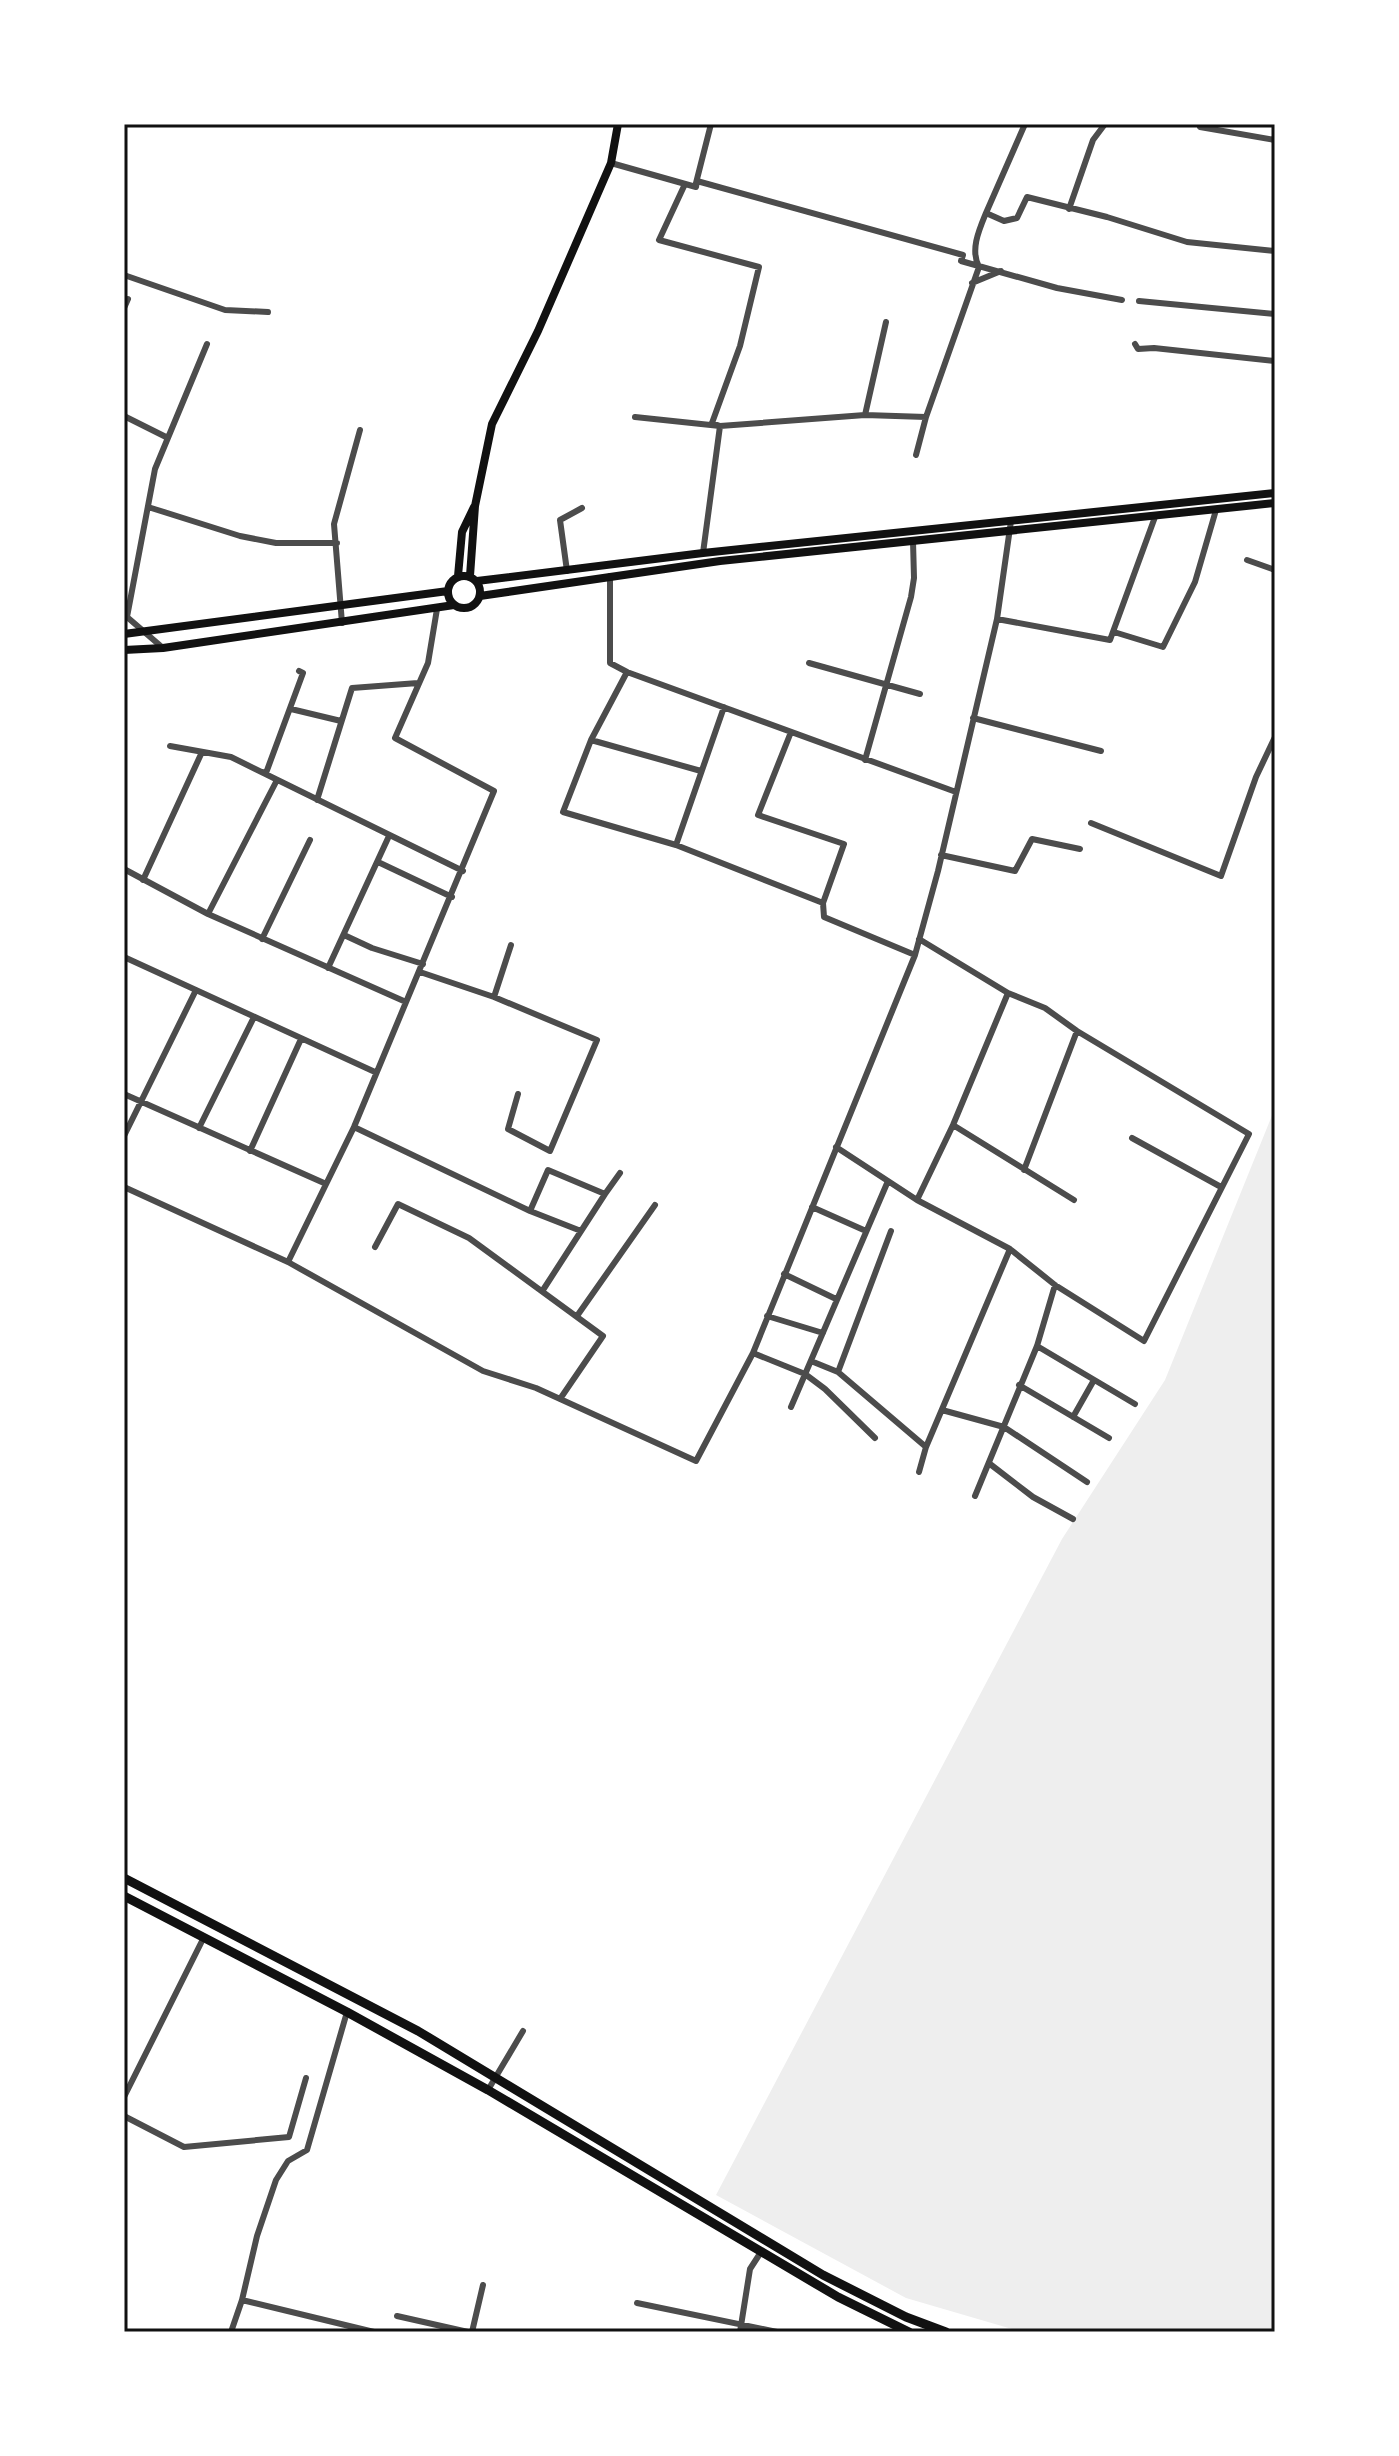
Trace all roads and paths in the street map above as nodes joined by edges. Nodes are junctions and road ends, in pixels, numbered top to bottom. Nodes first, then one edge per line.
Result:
1 (618, 124) edge
2 (711, 124) edge
3 (1025, 124) edge
4 (1105, 124) edge
5 (1199, 124) edge
6 (1275, 140) edge
7 (611, 163) junction
8 (685, 184) junction
9 (696, 187) junction
10 (1069, 209) junction
11 (986, 213) junction
12 (1275, 251) edge
13 (979, 267) junction
14 (1001, 271) junction
15 (124, 275) edge
16 (972, 283) junction
17 (128, 299) dead end
18 (1122, 300) dead end
19 (1139, 301) dead end
20 (124, 308) edge
21 (268, 312) dead end
22 (1275, 314) edge
23 (886, 322) dead end
24 (207, 344) dead end
25 (1135, 344) dead end
26 (1275, 361) edge
27 (865, 415) junction
28 (124, 416) edge
29 (635, 417) dead end
30 (926, 417) junction
31 (720, 426) junction
32 (360, 430) dead end
33 (168, 438) junction
34 (916, 455) dead end
35 (1275, 493) edge
36 (1275, 503) edge
37 (475, 506) junction
38 (148, 507) junction
39 (582, 508) dead end
40 (1216, 510) junction
41 (1155, 517) junction
42 (1011, 521) junction
43 (1010, 532) junction
44 (913, 541) junction
45 (337, 543) junction
46 (703, 553) junction
47 (1247, 560) dead end
48 (1275, 570) edge
49 (567, 571) junction
50 (458, 576) junction
51 (610, 576) junction
52 (473, 579) junction
53 (448, 591) junction
54 (480, 596) junction
55 (454, 605) junction
56 (341, 606) junction
57 (437, 609) junction
58 (125, 616) edge
59 (997, 619) junction
60 (342, 623) junction
61 (146, 632) junction
62 (1114, 632) junction
63 (124, 634) edge
64 (163, 648) junction
65 (124, 650) edge
66 (809, 663) dead end
67 (299, 671) dead end
68 (627, 672) junction
69 (418, 683) junction
70 (884, 684) junction
71 (920, 694) dead end
72 (724, 707) junction
73 (291, 709) junction
74 (973, 718) junction
75 (341, 721) junction
76 (791, 732) junction
77 (1275, 737) edge
78 (591, 740) junction
79 (170, 746) dead end
80 (1101, 751) dead end
81 (202, 752) junction
82 (865, 760) junction
83 (260, 771) junction
84 (701, 771) junction
85 (277, 780) junction
86 (956, 792) junction
87 (317, 800) junction
88 (1091, 823) dead end
89 (389, 836) junction
90 (310, 840) dead end
91 (676, 845) junction
92 (1080, 849) dead end
93 (941, 855) junction
94 (378, 862) junction
95 (124, 869) edge
96 (463, 871) junction
97 (143, 880) junction
98 (452, 897) junction
99 (823, 903) junction
100 (208, 914) junction
101 (344, 935) junction
102 (262, 939) junction
103 (919, 939) junction
104 (511, 945) dead end
105 (915, 955) junction
106 (124, 957) edge
107 (328, 968) junction
108 (422, 968) junction
109 (196, 990) junction
110 (1008, 993) junction
111 (494, 997) junction
112 (406, 1002) junction
113 (254, 1017) junction
114 (1077, 1031) junction
115 (301, 1039) junction
116 (375, 1072) junction
117 (124, 1094) edge
118 (518, 1094) dead end
119 (141, 1102) junction
120 (953, 1125) junction
121 (354, 1127) junction
122 (199, 1128) junction
123 (124, 1136) edge
124 (1132, 1138) dead end
125 (836, 1147) junction
126 (250, 1151) junction
127 (1024, 1170) junction
128 (620, 1173) dead end
129 (888, 1181) junction
130 (324, 1183) junction
131 (124, 1187) edge
132 (1221, 1187) junction
133 (605, 1194) junction
134 (917, 1200) junction
135 (1074, 1200) dead end
136 (655, 1205) dead end
137 (812, 1207) junction
138 (530, 1211) junction
139 (581, 1231) junction
140 (866, 1231) junction
141 (891, 1231) dead end
142 (375, 1247) dead end
143 (1010, 1249) junction
144 (288, 1262) junction
145 (784, 1274) junction
146 (1055, 1285) junction
147 (543, 1290) junction
148 (836, 1299) junction
149 (577, 1316) junction
150 (767, 1316) junction
151 (823, 1333) junction
152 (1037, 1346) junction
153 (753, 1353) junction
154 (811, 1361) junction
155 (838, 1372) junction
156 (805, 1374) junction
157 (1094, 1380) junction
158 (1019, 1385) junction
159 (560, 1399) junction
160 (1135, 1404) dead end
161 (791, 1407) dead end
162 (942, 1410) junction
163 (1073, 1417) junction
164 (1004, 1427) junction
165 (875, 1438) dead end
166 (1109, 1438) dead end
167 (926, 1447) junction
168 (990, 1464) junction
169 (919, 1472) dead end
170 (1087, 1482) dead end
171 (975, 1496) dead end
172 (1073, 1519) dead end
173 (124, 1878) edge
174 (124, 1896) edge
175 (204, 1937) junction
176 (347, 2012) junction
177 (523, 2031) dead end
178 (306, 2078) dead end
179 (495, 2078) junction
180 (488, 2090) junction
181 (124, 2097) edge
182 (124, 2116) edge
183 (761, 2252) junction
184 (483, 2285) dead end
185 (242, 2300) junction
186 (637, 2303) dead end
187 (397, 2316) dead end
188 (741, 2328) edge
189 (231, 2332) edge
190 (374, 2332) edge
191 (470, 2332) edge
192 (777, 2332) edge
193 (909, 2332) edge
194 (946, 2332) edge

1 - 7 main road
2 - 9 street
3 - 11 street
4 - 10 street
5 - 6 street
7 - 8 street
7 - 37 main road
8 - 9 street
8 - 31 street
9 - 13 street
10 - 11 street
10 - 12 street
11 - 13 street
13 - 14 street
13 - 16 street
14 - 16 street
14 - 18 street
15 - 21 street
16 - 30 street
17 - 20 street
19 - 22 street
23 - 27 street
24 - 33 street
25 - 26 street
27 - 30 street
27 - 31 street
28 - 33 street
29 - 31 street
30 - 34 street
31 - 46 street
32 - 45 street
33 - 38 street
35 - 42 main road
36 - 40 main road
37 - 50 main road
37 - 52 main road
38 - 45 street
38 - 58 street
39 - 49 street
40 - 41 main road
40 - 62 street
41 - 43 main road
41 - 62 street
42 - 43 street
42 - 46 main road
43 - 44 main road
43 - 59 street
44 - 51 main road
44 - 70 street
45 - 56 street
46 - 49 main road
47 - 48 street
49 - 52 main road
50 - 52 main road
50 - 53 main road
51 - 54 main road
51 - 68 street
52 - 54 main road
53 - 55 main road
53 - 56 main road
54 - 55 main road
55 - 57 main road
56 - 60 street
56 - 61 main road
57 - 60 main road
57 - 69 street
58 - 61 street
59 - 62 street
59 - 74 street
60 - 64 main road
61 - 63 main road
61 - 64 street
64 - 65 main road
66 - 70 street
67 - 73 street
68 - 72 street
68 - 78 street
69 - 75 street
69 - 96 street
70 - 71 street
70 - 82 street
72 - 76 street
72 - 84 street
73 - 75 street
73 - 83 street
74 - 80 street
74 - 86 street
75 - 87 street
76 - 82 street
76 - 99 street
77 - 88 street
78 - 84 street
78 - 91 street
79 - 81 street
81 - 83 street
81 - 97 street
82 - 86 street
83 - 85 street
84 - 91 street
85 - 87 street
85 - 100 street
86 - 93 street
87 - 89 street
89 - 94 street
89 - 96 street
90 - 102 street
91 - 99 street
92 - 93 street
93 - 103 street
94 - 98 street
94 - 101 street
95 - 97 street
96 - 98 street
97 - 100 street
98 - 108 street
99 - 105 street
100 - 102 street
101 - 107 street
101 - 108 street
102 - 107 street
103 - 105 street
103 - 110 street
104 - 111 street
105 - 125 street
106 - 109 street
107 - 112 street
108 - 111 street
108 - 112 street
109 - 113 street
109 - 119 street
110 - 114 street
110 - 120 street
111 - 118 street
112 - 116 street
113 - 115 street
113 - 122 street
114 - 127 street
114 - 132 street
115 - 116 street
115 - 126 street
116 - 121 street
117 - 119 street
119 - 122 street
119 - 123 street
120 - 127 street
120 - 134 street
121 - 130 street
121 - 138 street
122 - 126 street
124 - 132 street
125 - 129 street
125 - 137 street
126 - 130 street
127 - 135 street
128 - 133 street
129 - 134 street
129 - 140 street
130 - 144 street
131 - 144 street
132 - 146 street
133 - 138 street
133 - 139 street
134 - 143 street
136 - 149 street
137 - 140 street
137 - 145 street
138 - 139 street
139 - 147 street
140 - 148 street
141 - 155 street
142 - 147 street
143 - 146 street
143 - 162 street
144 - 159 street
145 - 148 street
145 - 150 street
146 - 152 street
147 - 149 street
148 - 151 street
149 - 159 street
150 - 151 street
150 - 153 street
151 - 154 street
152 - 157 street
152 - 158 street
153 - 156 street
153 - 159 street
154 - 155 street
154 - 156 street
155 - 167 street
156 - 161 street
156 - 165 street
157 - 160 street
157 - 163 street
158 - 163 street
158 - 164 street
162 - 164 street
162 - 167 street
163 - 166 street
164 - 168 street
164 - 170 street
167 - 169 street
168 - 171 street
168 - 172 street
173 - 179 main road
174 - 175 main road
175 - 176 main road
175 - 181 street
176 - 180 main road
176 - 185 street
177 - 179 street
178 - 182 street
179 - 180 street
179 - 194 main road
180 - 183 main road
183 - 188 street
183 - 193 main road
184 - 191 street
185 - 189 street
185 - 190 street
186 - 188 street
187 - 191 street
188 - 192 street

